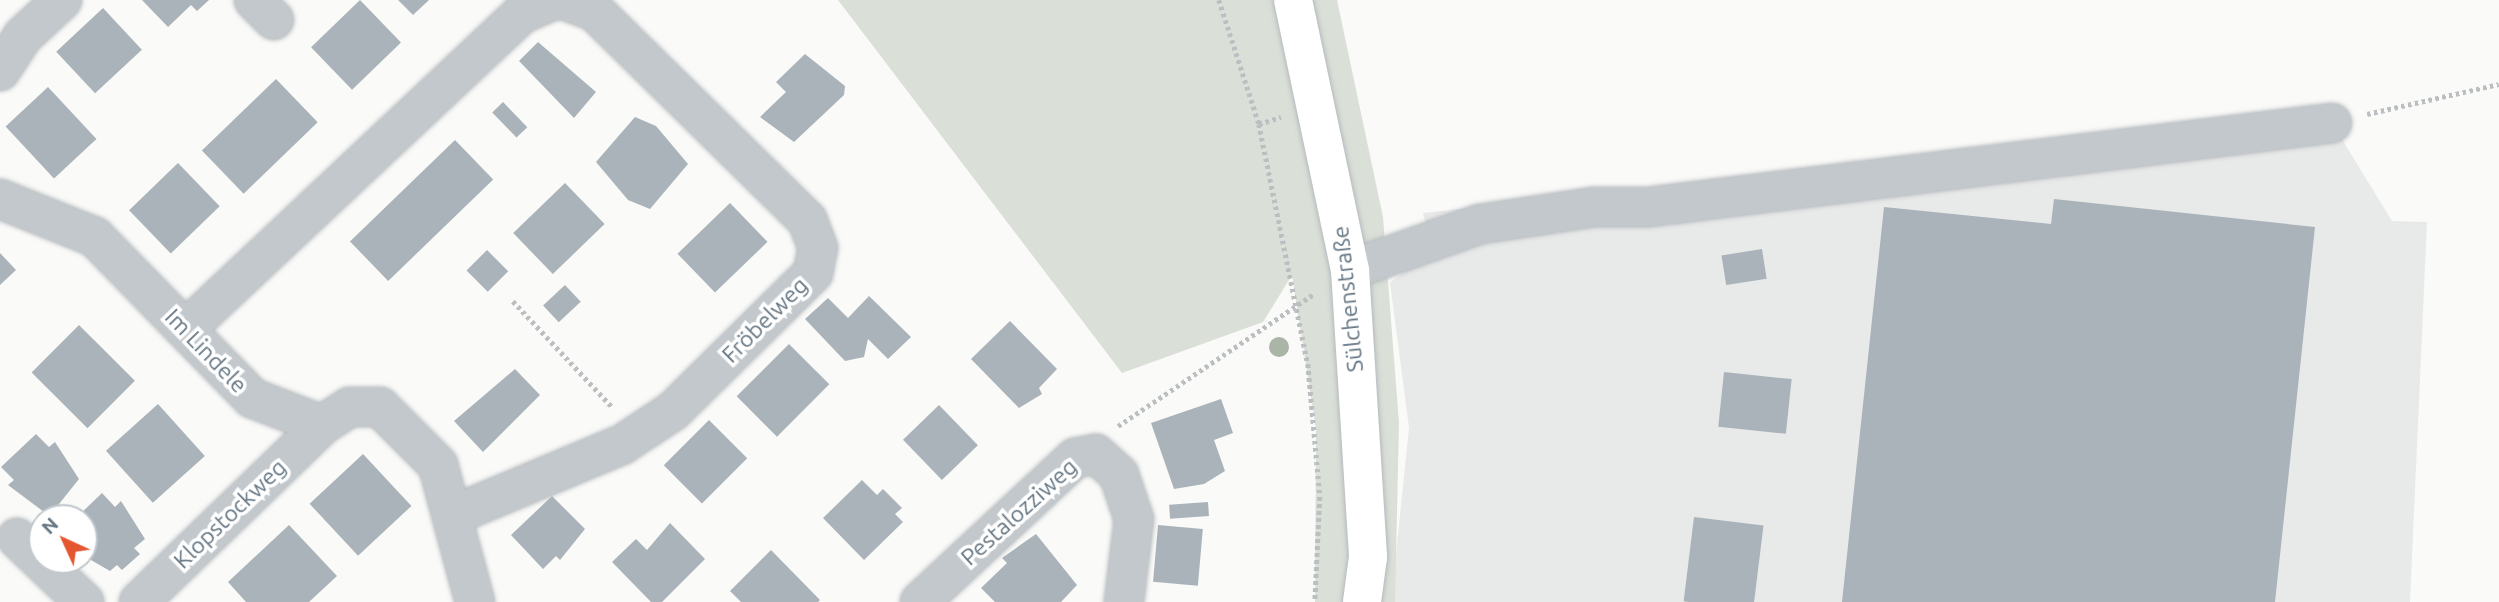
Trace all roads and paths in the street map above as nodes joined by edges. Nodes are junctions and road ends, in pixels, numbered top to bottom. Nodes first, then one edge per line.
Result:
1 (62, 0) edge
2 (554, 0) edge
3 (563, 0) edge
4 (1219, 0) edge
5 (1293, 0) edge
6 (0, 71) edge
7 (2499, 84) edge
8 (2332, 123) joint
9 (0, 199) edge
10 (1350, 270) junction
11 (513, 301) dead end
12 (1298, 306) junction
13 (186, 330) junction
14 (322, 425) junction
15 (637, 434) junction
16 (1075, 458) junction
17 (456, 514) junction
18 (17, 537) dead end
19 (84, 602) edge
20 (139, 602) edge
21 (475, 602) edge
22 (920, 602) edge
23 (1124, 602) edge
24 (1315, 602) edge
25 (1362, 602) edge

1 - 6 street
2 - 13 street
3 - 15 street, Fröbelweg
4 - 12 path
5 - 10 main road, Sülchenstraße
7 - 8 path
8 - 10 street
9 - 13 street, Im Lindele
10 - 12 path
10 - 25 main road, Sülchenstraße
11 - 15 path
12 - 16 path
12 - 24 path
13 - 14 street, Im Lindele
14 - 17 street
14 - 20 street, Klopstockweg
15 - 17 street, Fröbelweg
16 - 22 street, Pestalozziweg
16 - 23 street, Pestalozziweg
17 - 21 street
18 - 19 street

